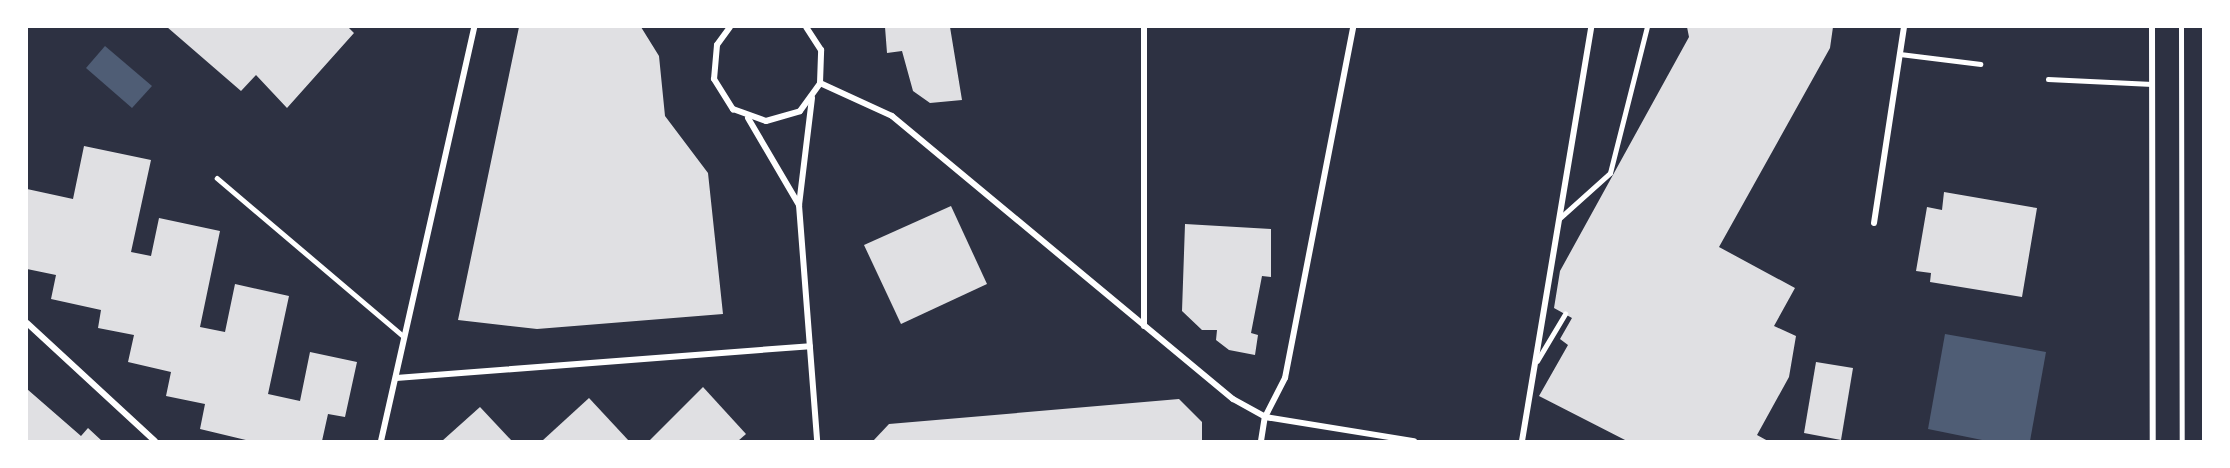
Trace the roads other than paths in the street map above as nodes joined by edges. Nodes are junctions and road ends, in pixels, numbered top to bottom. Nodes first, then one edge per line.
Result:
1 (474, 27) edge
2 (806, 27) edge
3 (1144, 27) edge
4 (1353, 27) edge
5 (1591, 27) edge
6 (1647, 27) edge
7 (1904, 27) edge
8 (2152, 27) edge
9 (2181, 27) edge
10 (727, 28) edge
11 (1900, 54) junction
12 (1980, 64) dead end
13 (2048, 79) dead end
14 (820, 83) junction
15 (2152, 84) junction
16 (812, 98) junction
17 (748, 118) junction
18 (217, 178) dead end
19 (799, 205) junction
20 (1560, 218) junction
21 (1874, 223) dead end
22 (1565, 314) dead end
23 (27, 323) edge
24 (1144, 326) junction
25 (403, 336) junction
26 (810, 346) junction
27 (1535, 363) junction
28 (396, 378) junction
29 (1265, 417) junction
30 (155, 441) edge
31 (381, 441) edge
32 (817, 441) edge
33 (1262, 441) edge
34 (1414, 441) edge
35 (1522, 441) edge
36 (2153, 441) edge
37 (2182, 441) edge

1 - 25 street
2 - 14 street
3 - 24 street
4 - 29 street
5 - 20 street
6 - 20 lane
7 - 11 street
8 - 15 street
9 - 37 street
10 - 17 street
11 - 12 lane
11 - 21 street
13 - 15 lane
14 - 16 street
14 - 24 street
15 - 36 street
16 - 17 street
16 - 19 street
17 - 19 street
18 - 25 lane
19 - 26 street
20 - 27 street
22 - 27 lane
23 - 30 street
24 - 29 street
25 - 28 street
26 - 28 street
26 - 32 street
27 - 35 street
28 - 31 street
29 - 33 street
29 - 34 street

